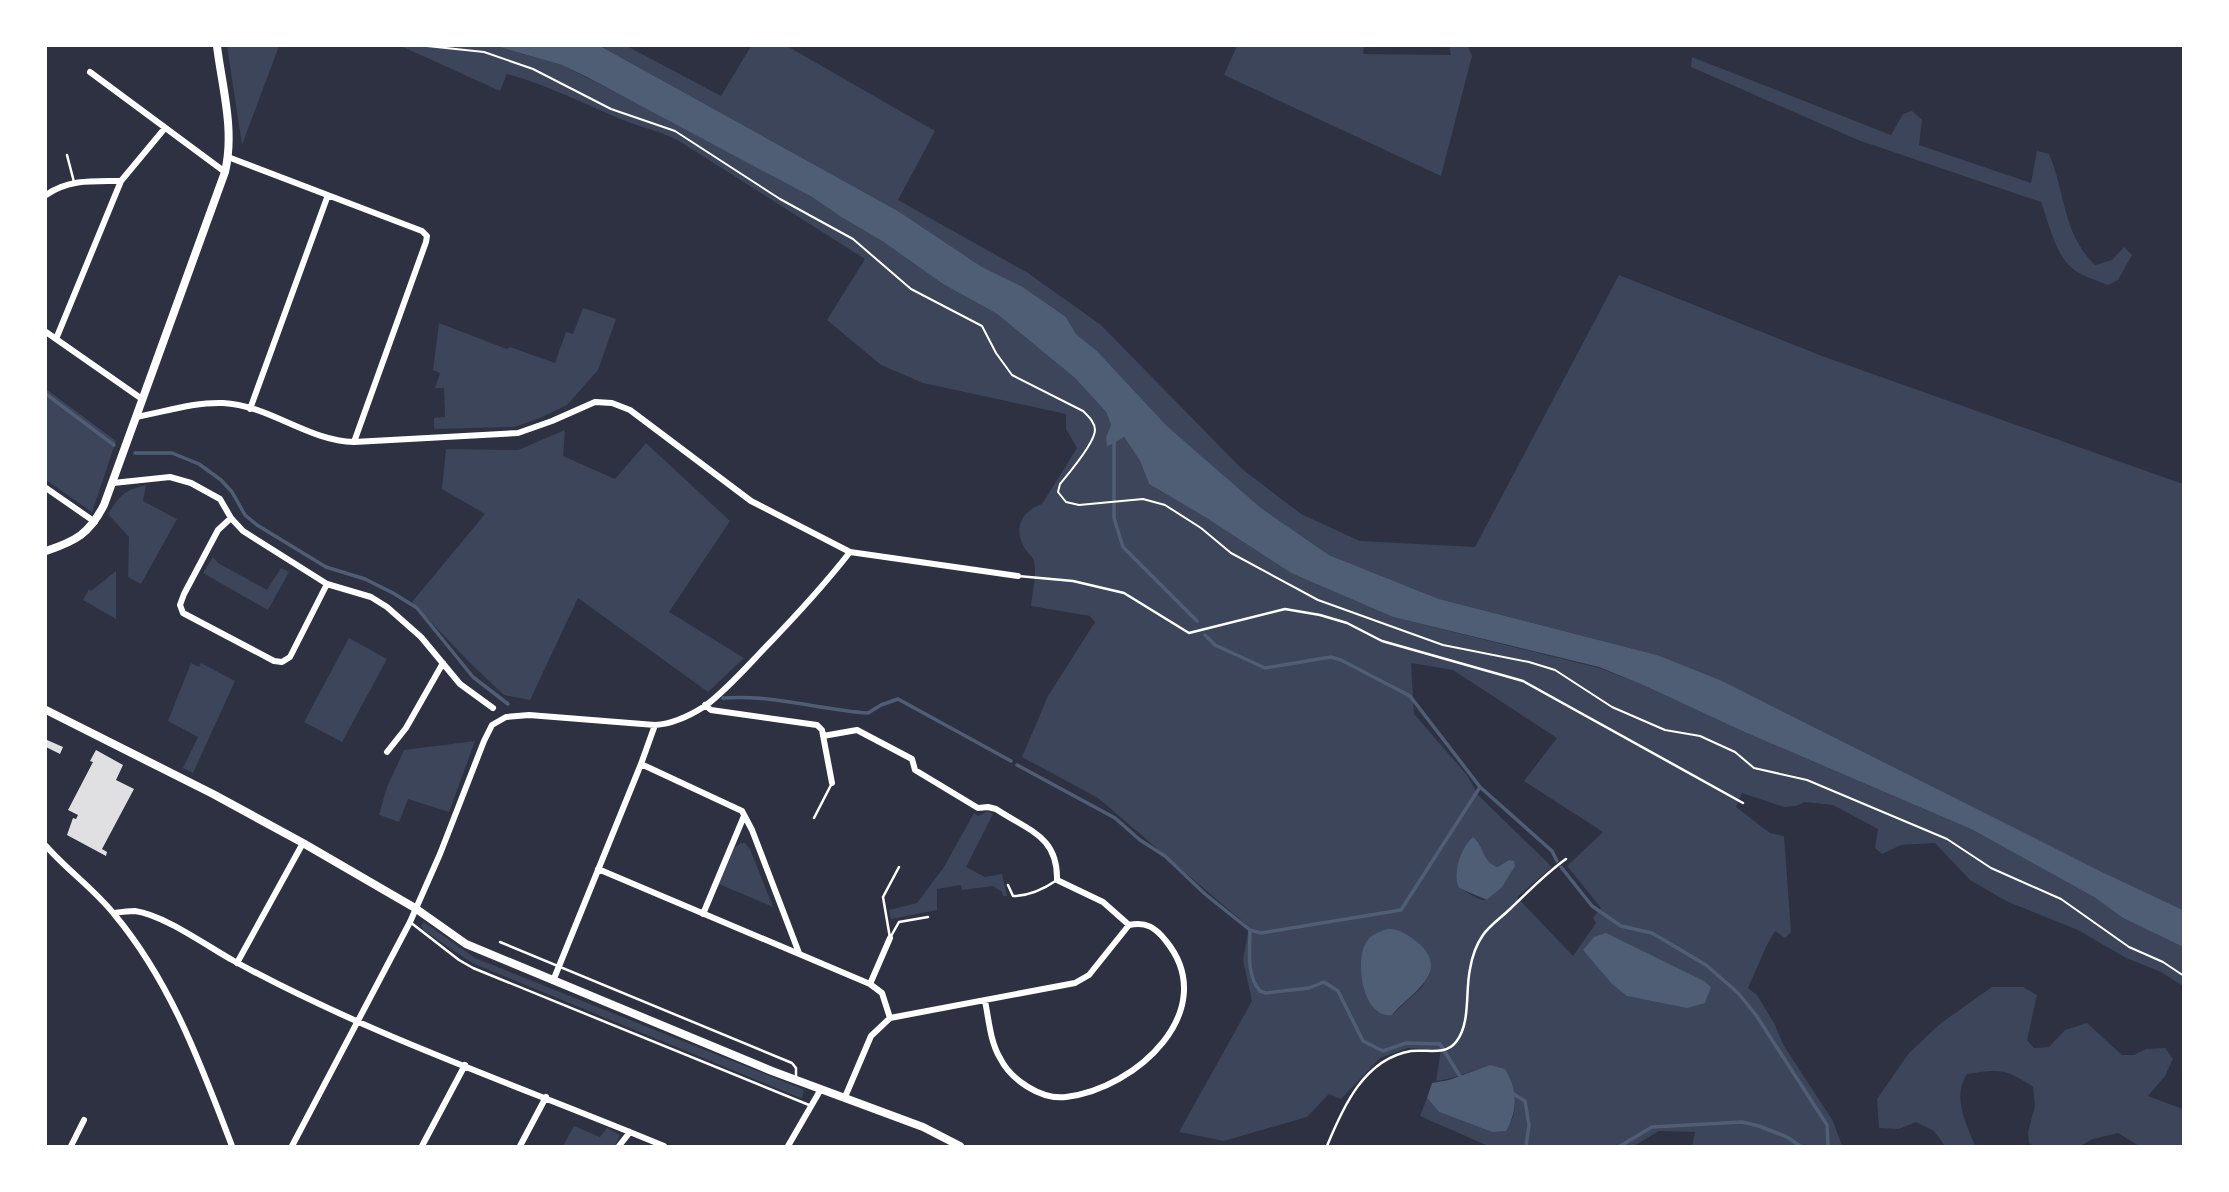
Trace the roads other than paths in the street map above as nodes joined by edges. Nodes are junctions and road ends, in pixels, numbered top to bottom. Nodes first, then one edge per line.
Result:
1 (217, 46) edge
2 (89, 72) dead end
3 (165, 128) junction
4 (67, 155) dead end
5 (229, 157) junction
6 (225, 172) junction
7 (121, 181) junction
8 (74, 182) junction
9 (46, 195) edge
10 (328, 195) junction
11 (46, 332) edge
12 (56, 339) junction
13 (142, 399) junction
14 (250, 409) junction
15 (136, 417) junction
16 (354, 442) junction
17 (113, 483) junction
18 (46, 488) edge
19 (231, 519) junction
20 (95, 522) junction
21 (46, 551) edge
22 (850, 552) junction
23 (1018, 576) joint
24 (327, 584) junction
25 (443, 663) junction
26 (705, 705) junction
27 (493, 708) dead end
28 (46, 710) edge
29 (655, 725) junction
30 (823, 736) junction
31 (387, 752) dead end
32 (641, 764) junction
33 (832, 782) joint
34 (1743, 803) dead end
35 (744, 817) junction
36 (814, 818) dead end
37 (303, 843) junction
38 (46, 846) edge
39 (1566, 859) dead end
40 (899, 867) dead end
41 (598, 869) junction
42 (1057, 880) junction
43 (1008, 885) dead end
44 (415, 908) junction
45 (114, 913) junction
46 (702, 914) junction
47 (928, 917) dead end
48 (410, 922) junction
49 (1129, 925) junction
50 (890, 938) junction
51 (500, 942) dead end
52 (800, 953) junction
53 (237, 962) junction
54 (558, 967) junction
55 (553, 981) junction
56 (870, 984) junction
57 (985, 1001) junction
58 (890, 1018) junction
59 (356, 1023) junction
60 (465, 1065) junction
61 (796, 1080) junction
62 (821, 1089) junction
63 (546, 1097) junction
64 (845, 1097) junction
65 (810, 1105) junction
66 (84, 1120) dead end
67 (630, 1132) junction
68 (71, 1146) edge
69 (232, 1146) edge
70 (292, 1146) edge
71 (422, 1146) edge
72 (520, 1146) edge
73 (619, 1146) edge
74 (664, 1146) edge
75 (788, 1146) edge
76 (960, 1146) edge
77 (1326, 1146) edge

1 - 5 street
2 - 3 street
3 - 6 street
3 - 7 street
4 - 8 lane
5 - 6 street
5 - 10 street
6 - 13 street
7 - 8 street
7 - 12 street
8 - 9 street
10 - 14 street
10 - 16 street
11 - 12 street
12 - 13 street
13 - 15 street
14 - 15 street
14 - 16 street
15 - 17 street
16 - 22 street
17 - 19 street
17 - 20 street
18 - 20 street
19 - 24 street
19 - 24 street
20 - 21 street
22 - 23 street
22 - 26 street
23 - 34 lane
24 - 25 street
25 - 27 street
25 - 31 street
26 - 29 street
26 - 30 street
28 - 37 street
29 - 32 street
29 - 44 street
30 - 33 street
30 - 42 street
32 - 35 street
32 - 41 street
33 - 36 lane
35 - 46 street
35 - 52 street
37 - 44 street
37 - 53 street
38 - 45 street
39 - 77 lane
40 - 50 lane
41 - 46 street
41 - 54 street
42 - 43 lane
42 - 49 street
44 - 48 street
44 - 55 street
45 - 53 street
45 - 69 street
46 - 52 street
47 - 50 lane
48 - 59 street
48 - 65 lane
49 - 57 street
49 - 57 street
50 - 56 street
51 - 54 lane
52 - 56 street
53 - 59 street
54 - 55 street
54 - 61 lane
55 - 61 street
56 - 58 street
57 - 58 street
58 - 64 street
59 - 60 street
59 - 70 street
60 - 63 street
60 - 71 street
61 - 62 street
62 - 64 street
62 - 65 street
63 - 67 street
63 - 72 street
64 - 76 street
65 - 75 street
66 - 68 street
67 - 73 street
67 - 74 street

